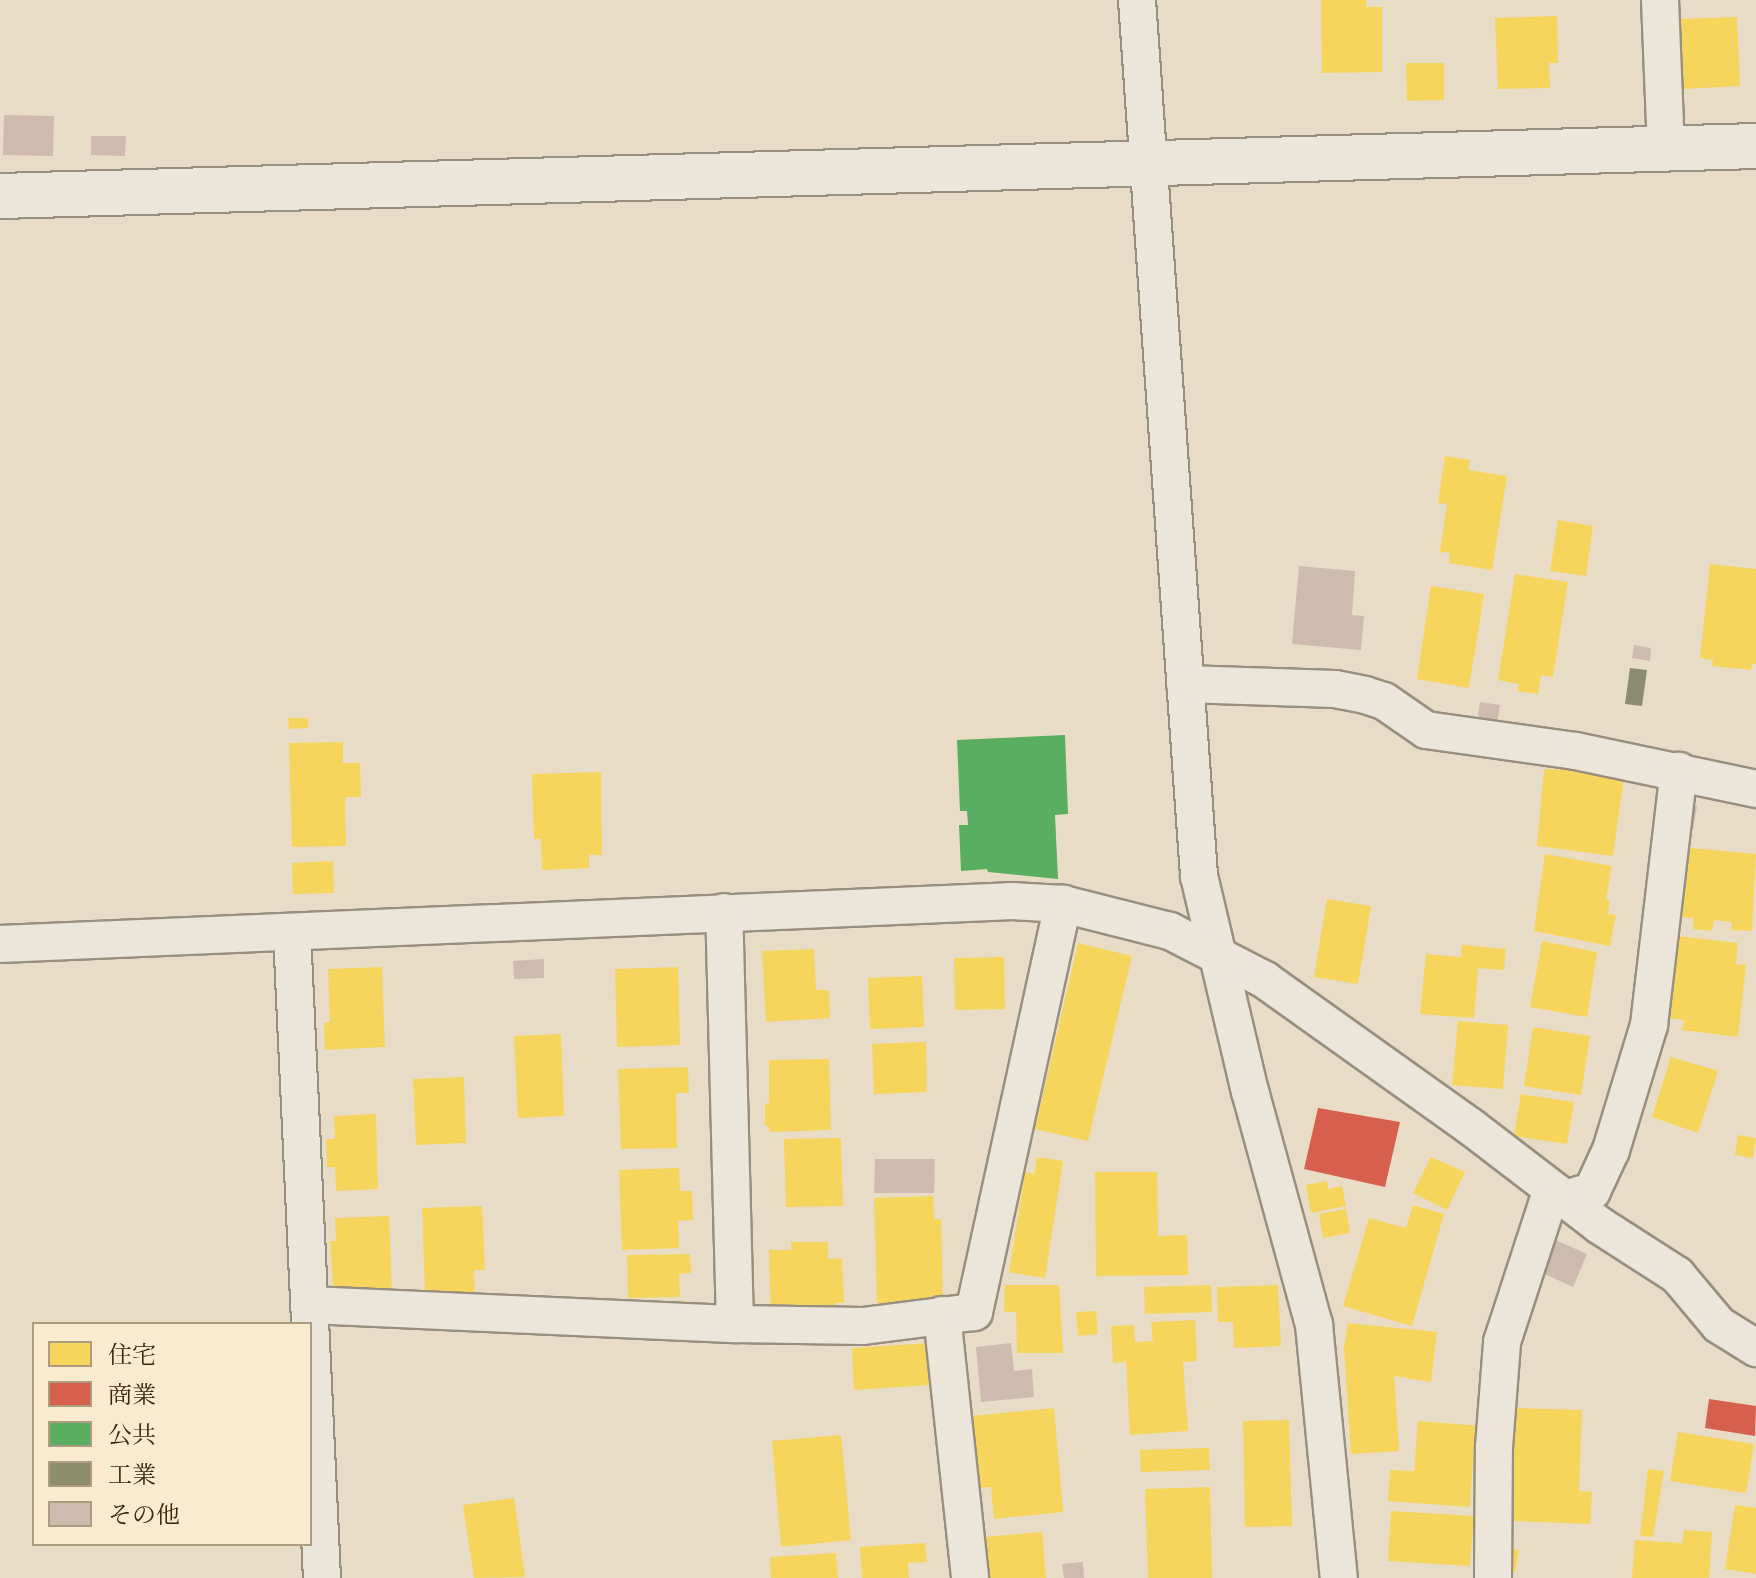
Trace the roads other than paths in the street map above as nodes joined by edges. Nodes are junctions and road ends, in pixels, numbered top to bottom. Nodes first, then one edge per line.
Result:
1 (1137, 0) edge
2 (1660, 0) edge
3 (1756, 146) edge
4 (1666, 148) junction
5 (1148, 162) junction
6 (0, 196) edge
7 (1185, 684) junction
8 (1679, 771) junction
9 (1756, 789) edge
10 (1063, 904) junction
11 (724, 912) junction
12 (292, 933) junction
13 (0, 944) edge
14 (1218, 952) junction
15 (1568, 1199) junction
16 (311, 1305) junction
17 (942, 1315) junction
18 (312, 1322) edge
19 (735, 1324) junction
20 (312, 1330) edge
21 (1756, 1348) edge
22 (322, 1578) edge
23 (970, 1578) edge
24 (1339, 1578) edge
25 (1493, 1578) edge

1 - 5 street
2 - 4 street
3 - 4 street
4 - 5 street
5 - 6 street
5 - 7 street
7 - 8 street
7 - 14 street
8 - 9 street
8 - 15 street
10 - 11 street
10 - 14 street
10 - 17 street
11 - 12 street
11 - 19 street
12 - 13 street
12 - 16 street
14 - 15 street
14 - 24 street
15 - 21 street
15 - 25 street
16 - 18 street
16 - 19 street
17 - 19 street
17 - 23 street
20 - 22 street

